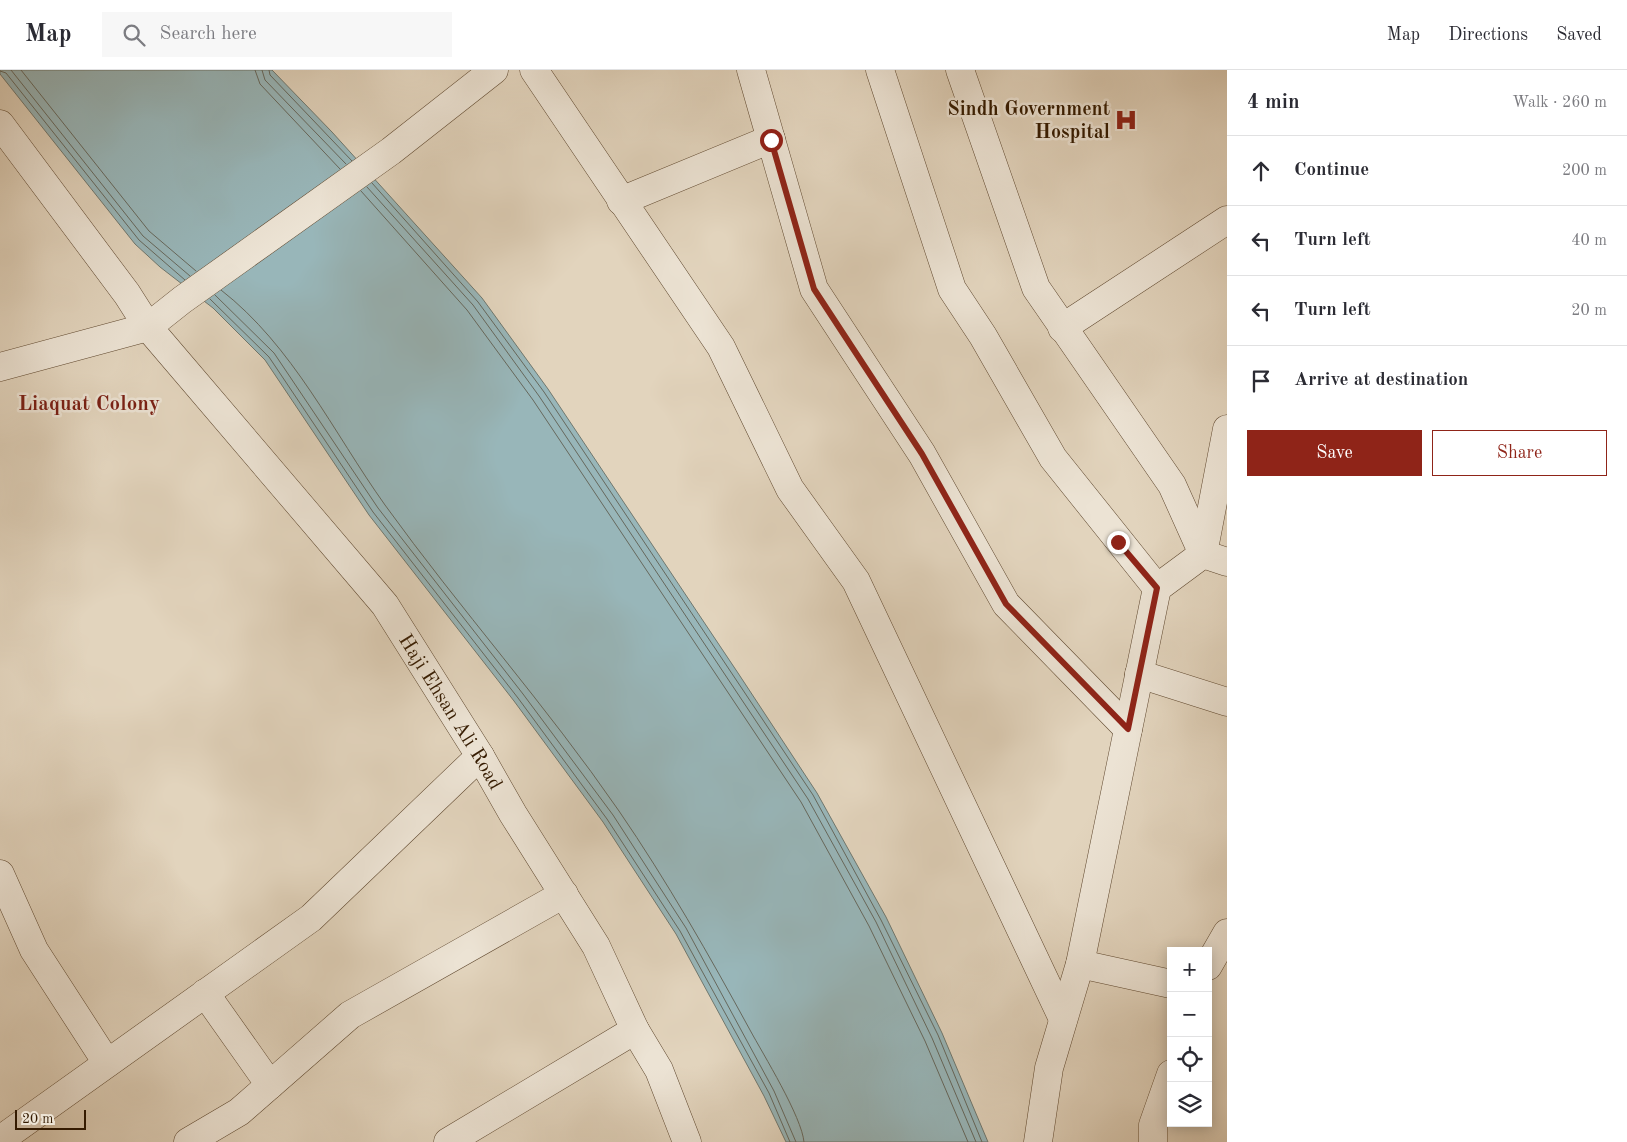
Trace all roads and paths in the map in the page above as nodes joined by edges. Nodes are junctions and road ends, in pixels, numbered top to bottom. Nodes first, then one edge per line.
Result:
1 (494, 70) edge
2 (534, 70) edge
3 (751, 70) edge
4 (880, 70) edge
5 (960, 70) edge
6 (0, 124) edge
7 (771, 140) junction
8 (621, 201) junction
9 (1227, 220) edge
10 (148, 327) junction
11 (1062, 328) junction
12 (0, 367) edge
13 (1227, 429) edge
14 (1215, 558) edge
15 (1157, 588) junction
16 (1139, 674) junction
17 (1227, 702) edge
18 (1128, 729) junction
19 (480, 756) junction
20 (0, 874) edge
21 (564, 894) junction
22 (1227, 933) edge
23 (1212, 959) edge
24 (1080, 964) junction
25 (1167, 983) edge
26 (205, 993) junction
27 (1063, 1019) junction
28 (634, 1030) junction
29 (107, 1063) junction
30 (1168, 1082) edge
31 (270, 1085) junction
32 (0, 1140) edge
33 (188, 1142) edge
34 (448, 1142) edge
35 (687, 1142) edge
36 (1038, 1142) edge
37 (1153, 1142) edge

1 - 10 street
2 - 8 street
3 - 7 street
4 - 15 street
5 - 11 street
6 - 10 street, Haji Ehsan Ali Road
7 - 8 street
7 - 18 street
8 - 27 street
9 - 11 street
10 - 12 street
10 - 19 street, Haji Ehsan Ali Road
11 - 14 street
13 - 14 street
14 - 15 street
15 - 16 street
16 - 17 street
16 - 18 street
18 - 24 street
19 - 21 street, Haji Ehsan Ali Road
19 - 26 street
20 - 29 street
21 - 28 street, Haji Ehsan Ali Road
21 - 31 street
22 - 23 street
24 - 25 street
24 - 27 street
26 - 29 street
26 - 31 street
27 - 36 street
28 - 34 street
28 - 35 street, Haji Ehsan Ali Road
29 - 32 street
30 - 37 street
31 - 33 street

